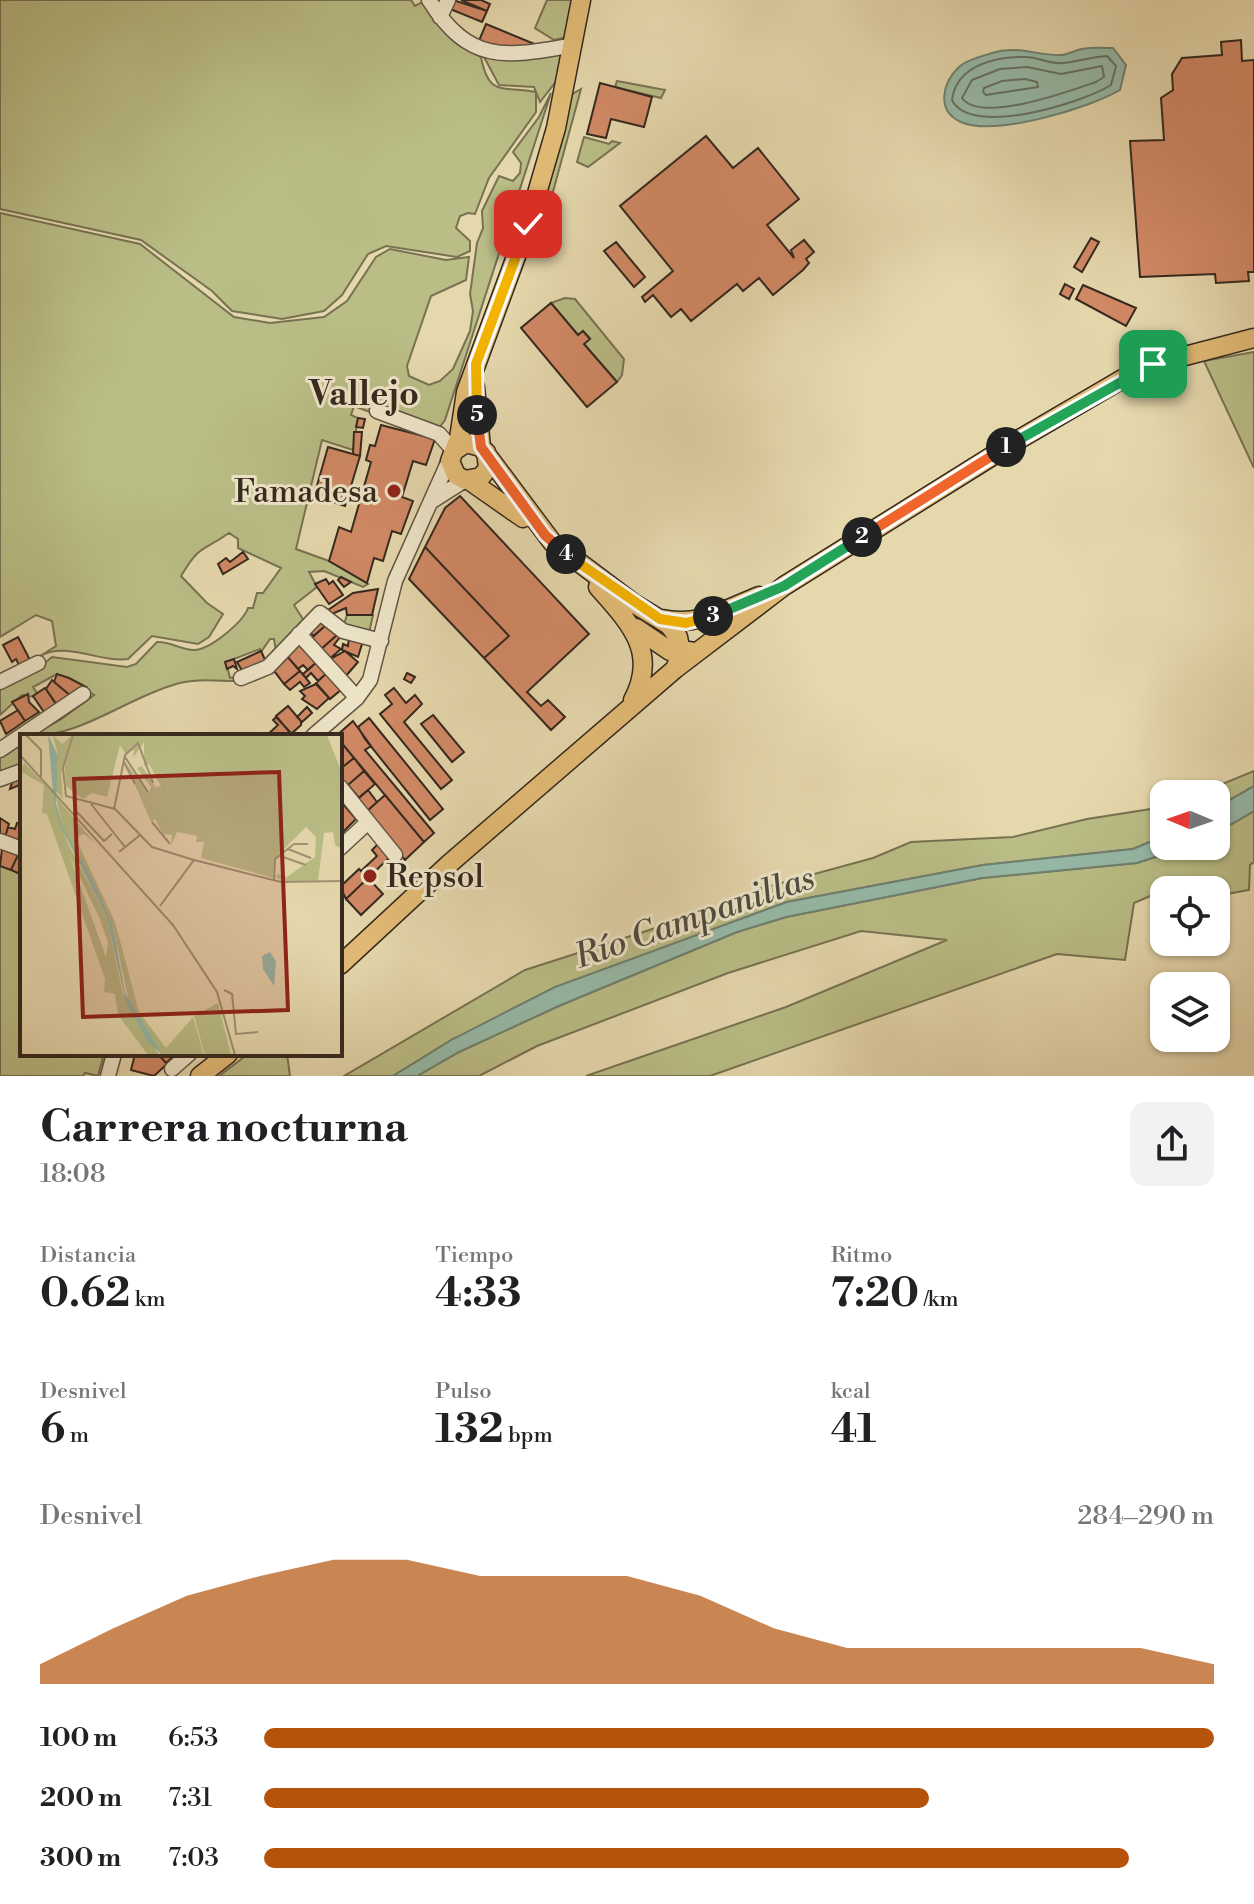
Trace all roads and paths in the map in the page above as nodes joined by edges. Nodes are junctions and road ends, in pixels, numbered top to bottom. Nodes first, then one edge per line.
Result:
1 (429, 0) edge
2 (448, 0) edge
3 (581, 0) edge
4 (440, 17) junction
5 (574, 45) junction
6 (1254, 338) edge
7 (476, 364) junction
8 (377, 411) dead end
9 (484, 449) junction
10 (452, 454) junction
11 (467, 481) junction
12 (431, 502) junction
13 (545, 535) junction
14 (576, 562) junction
15 (784, 586) junction
16 (624, 617) junction
17 (660, 619) junction
18 (299, 634) junction
19 (381, 641) junction
20 (678, 661) junction
21 (38, 663) dead end
22 (241, 678) dead end
23 (0, 682) edge
24 (83, 694) dead end
25 (357, 698) junction
26 (628, 709) junction
27 (24, 734) edge
28 (315, 734) edge
29 (20, 737) edge
30 (0, 750) edge
31 (20, 772) edge
32 (0, 779) edge
33 (342, 790) edge
34 (368, 822) junction
35 (0, 841) edge
36 (342, 846) edge
37 (20, 848) edge
38 (395, 855) dead end
39 (342, 963) edge
40 (113, 1056) edge
41 (187, 1056) edge
42 (225, 1056) edge
43 (172, 1069) dead end
44 (108, 1076) edge
45 (200, 1076) edge

1 - 4 street
2 - 4 street
3 - 5 main road
4 - 5 street
5 - 7 main road
6 - 15 main road
7 - 9 main road
7 - 10 main road
8 - 10 street
9 - 10 main road
9 - 11 main road
9 - 13 main road
10 - 11 main road
10 - 12 street
11 - 12 street
11 - 13 main road
12 - 19 street
13 - 14 main road
14 - 16 main road
14 - 17 main road
15 - 17 main road
15 - 20 main road
16 - 20 main road
16 - 26 main road
17 - 20 main road
18 - 19 street
18 - 22 street
18 - 25 street
19 - 25 street
20 - 26 main road
21 - 23 street
24 - 27 street
25 - 28 street
26 - 39 main road
29 - 30 street
31 - 32 street
33 - 34 street
34 - 36 street
34 - 38 street
35 - 37 street
40 - 44 street
41 - 43 street
42 - 45 main road

